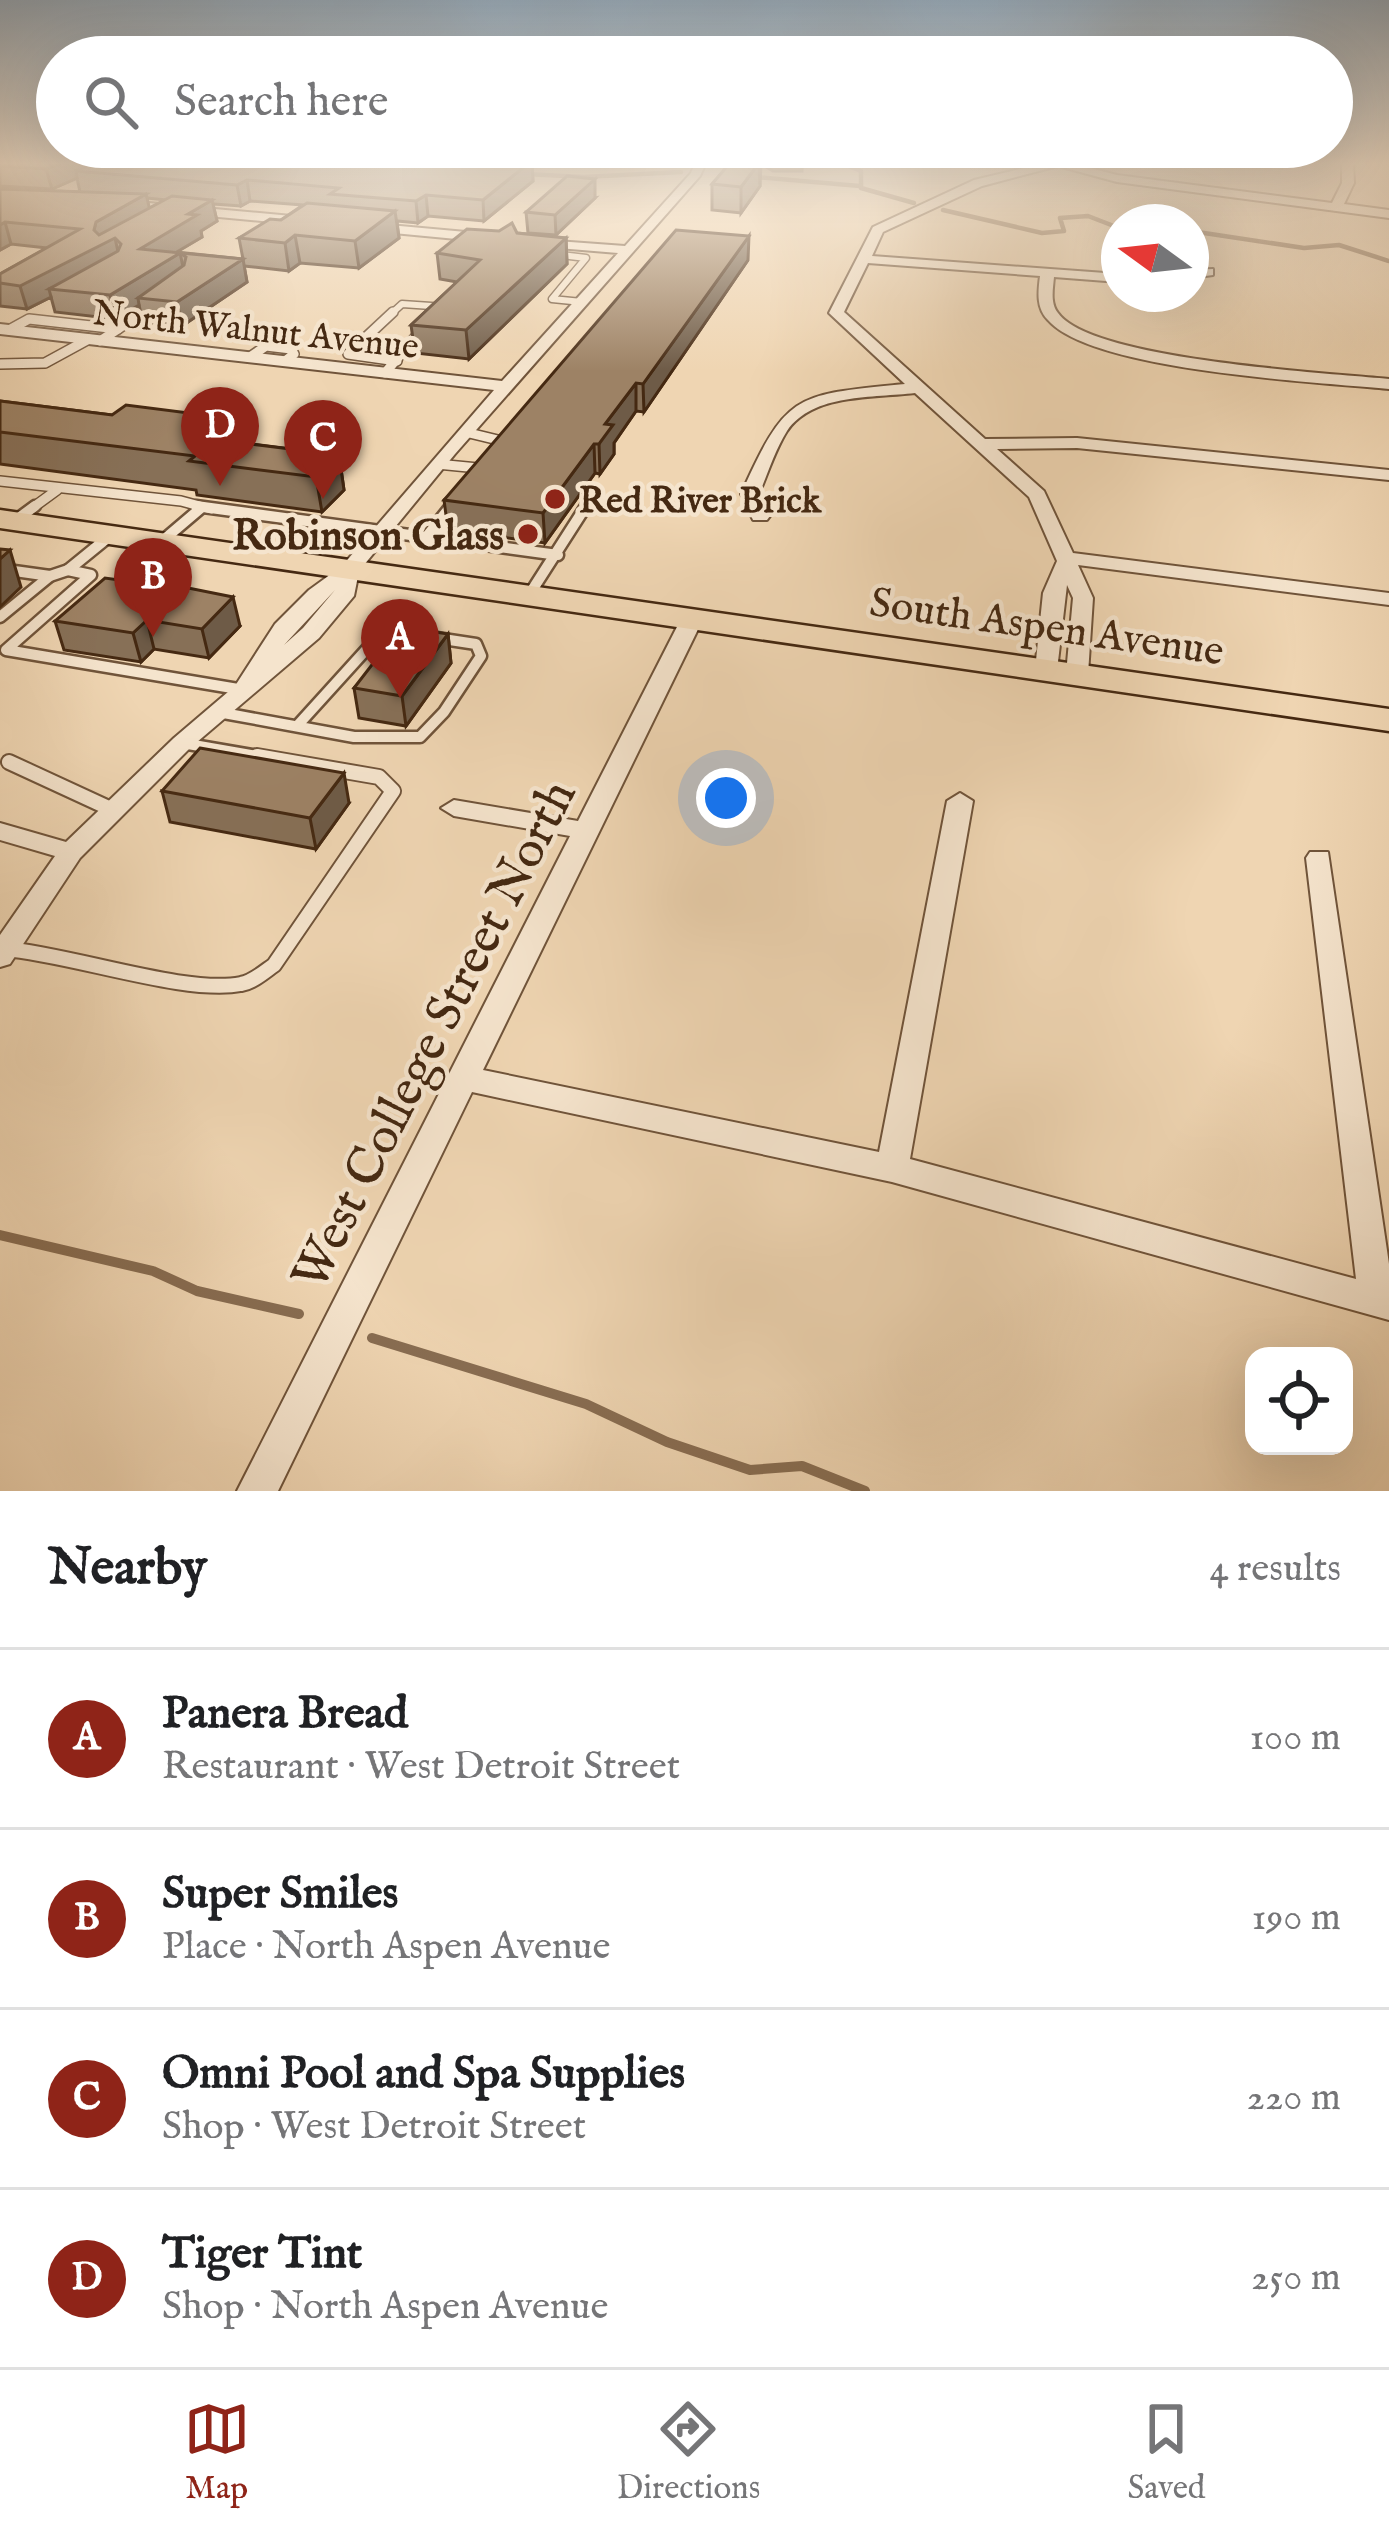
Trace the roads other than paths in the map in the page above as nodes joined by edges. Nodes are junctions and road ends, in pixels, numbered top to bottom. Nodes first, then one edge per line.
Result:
1 (431, 233) edge
2 (644, 233) edge
3 (877, 233) edge
4 (531, 242) junction
5 (628, 250) junction
6 (863, 260) junction
7 (579, 269) junction
8 (608, 272) junction
9 (1046, 275) junction
10 (1101, 277) edge
11 (168, 294) edge
12 (582, 302) junction
13 (45, 311) edge
14 (29, 319) junction
15 (118, 328) junction
16 (4, 330) edge
17 (95, 340) junction
18 (0, 364) edge
19 (391, 367) junction
20 (1389, 384) edge
21 (506, 386) junction
22 (916, 388) junction
23 (465, 432) junction
24 (979, 444) junction
25 (437, 464) junction
26 (478, 468) junction
27 (1389, 475) edge
28 (0, 481) edge
29 (58, 489) junction
30 (590, 500) dead end
31 (201, 508) junction
32 (760, 516) dead end
33 (7, 520) edge
34 (380, 531) junction
35 (112, 535) junction
36 (427, 536) junction
37 (161, 542) junction
38 (558, 555) junction
39 (1068, 558) junction
40 (0, 569) edge
41 (68, 570) junction
42 (349, 570) junction
43 (50, 576) junction
44 (529, 596) junction
45 (1389, 599) edge
46 (0, 617) edge
47 (692, 619) junction
48 (3, 651) edge
49 (1062, 672) junction
50 (244, 690) junction
51 (218, 712) junction
52 (1389, 720) edge
53 (297, 726) junction
54 (182, 743) junction
55 (9, 762) dead end
56 (960, 801) dead end
57 (454, 808) dead end
58 (113, 811) junction
59 (586, 831) junction
60 (5, 839) edge
61 (71, 852) junction
62 (1318, 858) dead end
63 (2, 953) edge
64 (463, 1078) junction
65 (892, 1168) junction
66 (1383, 1302) edge
67 (257, 1491) edge

1 - 4 street
2 - 5 street
3 - 6 street
4 - 5 street
4 - 7 lane
5 - 8 street
6 - 9 street
6 - 22 street
7 - 8 lane
7 - 12 lane
8 - 12 street
9 - 10 street
9 - 20 street
11 - 15 lane
12 - 21 street
13 - 14 lane
14 - 15 lane
14 - 16 lane
15 - 17 lane
16 - 17 street, North Walnut Avenue
17 - 18 lane
17 - 19 street, North Walnut Avenue
19 - 19 lane
19 - 21 street, North Walnut Avenue
21 - 23 street
22 - 24 street
22 - 32 street
23 - 25 street
23 - 26 lane
24 - 27 street
24 - 39 street
25 - 26 lane
25 - 34 street
26 - 36 lane
28 - 29 lane
29 - 31 lane
29 - 33 lane
30 - 38 lane
31 - 34 lane
31 - 37 lane
33 - 35 main road, South Aspen Avenue
34 - 36 lane
34 - 42 street
35 - 37 main road, South Aspen Avenue
35 - 41 lane
36 - 38 lane
37 - 42 main road, South Aspen Avenue
38 - 44 lane
39 - 45 street
39 - 49 street
40 - 43 lane
41 - 43 lane
41 - 48 lane
42 - 44 main road, South Aspen Avenue
42 - 50 street
43 - 46 lane
44 - 47 main road, South Aspen Avenue
47 - 49 main road, South Aspen Avenue
47 - 59 street, West College Street North
48 - 50 lane
49 - 52 main road, South Aspen Avenue
50 - 51 street
51 - 53 lane
51 - 54 street
53 - 53 lane
54 - 58 street
54 - 63 lane
55 - 58 lane
56 - 65 street
57 - 59 street
58 - 61 street
59 - 64 street, West College Street North
60 - 61 street
61 - 63 street
62 - 66 street
64 - 65 street
64 - 67 street, West College Street North
65 - 66 street

